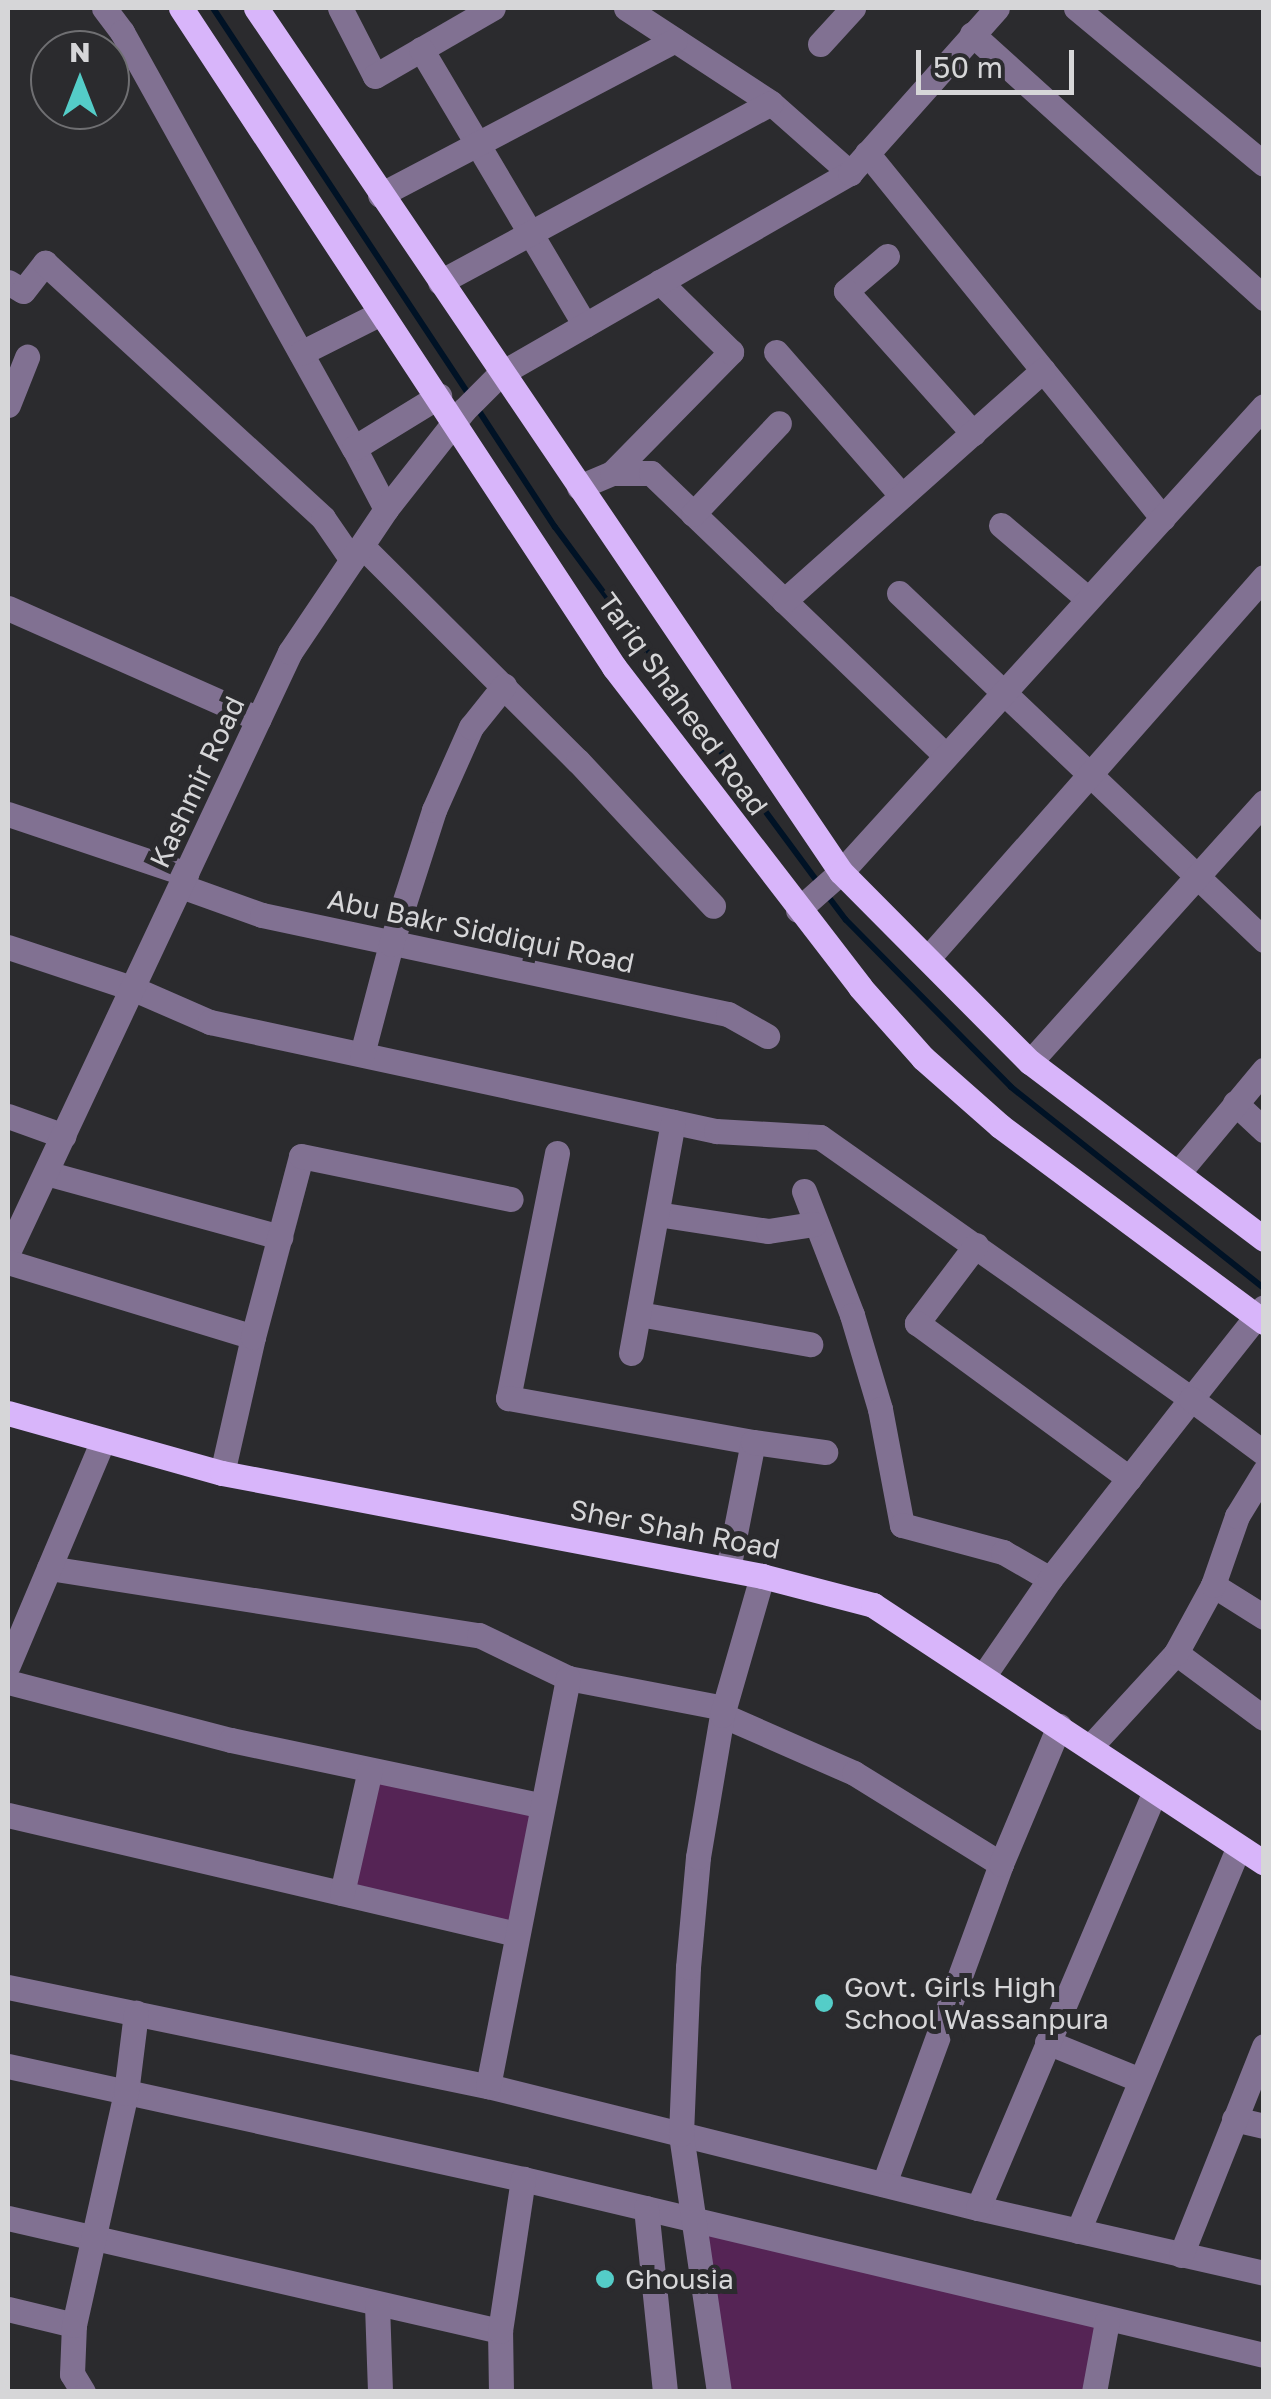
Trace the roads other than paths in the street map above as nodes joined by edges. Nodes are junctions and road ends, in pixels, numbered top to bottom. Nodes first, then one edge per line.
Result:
1 (104, 8) edge
2 (181, 8) edge
3 (256, 8) edge
4 (340, 8) edge
5 (626, 8) edge
6 (853, 8) edge
7 (997, 8) edge
8 (1076, 8) edge
9 (476, 12) edge
10 (972, 34) junction
11 (675, 40) junction
12 (820, 44) dead end
13 (421, 50) junction
14 (771, 103) junction
15 (477, 144) junction
16 (867, 153) junction
17 (1264, 164) edge
18 (850, 173) junction
19 (380, 195) junction
20 (530, 234) junction
21 (887, 256) dead end
22 (8, 282) edge
23 (440, 282) junction
24 (660, 282) junction
25 (1264, 298) edge
26 (381, 313) junction
27 (584, 325) junction
28 (776, 352) dead end
29 (301, 353) junction
30 (27, 356) dead end
31 (1043, 370) junction
32 (500, 374) junction
33 (439, 396) junction
34 (8, 405) edge
35 (1264, 406) edge
36 (460, 416) junction
37 (779, 423) dead end
38 (973, 432) junction
39 (354, 448) junction
40 (612, 473) junction
41 (578, 487) junction
42 (902, 496) junction
43 (386, 509) junction
44 (694, 514) junction
45 (1163, 518) junction
46 (1002, 524) dead end
47 (357, 553) junction
48 (1264, 577) edge
49 (899, 593) dead end
50 (1088, 599) junction
51 (784, 601) junction
52 (8, 608) edge
53 (504, 686) junction
54 (1004, 689) junction
55 (258, 719) junction
56 (944, 754) junction
57 (1090, 774) junction
58 (1264, 802) edge
59 (8, 814) edge
60 (1196, 878) junction
61 (184, 880) junction
62 (819, 893) junction
63 (713, 906) dead end
64 (1264, 940) edge
65 (391, 944) junction
66 (8, 947) edge
67 (928, 958) junction
68 (134, 990) junction
69 (768, 1036) dead end
70 (362, 1054) junction
71 (1030, 1062) junction
72 (1264, 1070) edge
73 (1235, 1103) junction
74 (8, 1116) edge
75 (673, 1122) junction
76 (1264, 1130) edge
77 (64, 1136) junction
78 (556, 1153) dead end
79 (1179, 1172) junction
80 (46, 1173) junction
81 (804, 1191) dead end
82 (511, 1198) dead end
83 (17, 1211) edge
84 (657, 1214) junction
85 (814, 1224) junction
86 (280, 1236) junction
87 (1264, 1240) edge
88 (976, 1245) junction
89 (8, 1252) edge
90 (8, 1262) edge
91 (1261, 1313) edge
92 (639, 1314) junction
93 (253, 1337) junction
94 (810, 1344) dead end
95 (632, 1353) dead end
96 (1191, 1399) junction
97 (8, 1413) edge
98 (102, 1442) junction
99 (753, 1442) junction
100 (825, 1452) dead end
101 (1264, 1453) edge
102 (1264, 1472) edge
103 (222, 1473) junction
104 (1129, 1478) junction
105 (1256, 1502) edge
106 (49, 1568) junction
107 (728, 1569) junction
108 (762, 1576) junction
109 (1050, 1579) junction
110 (1213, 1586) junction
111 (1264, 1616) edge
112 (1176, 1653) junction
113 (8, 1664) edge
114 (984, 1676) junction
115 (568, 1678) junction
116 (8, 1682) edge
117 (723, 1711) junction
118 (1264, 1718) edge
119 (1060, 1726) junction
120 (1090, 1747) junction
121 (370, 1770) junction
122 (1156, 1791) junction
123 (540, 1806) junction
124 (8, 1815) edge
125 (1239, 1847) junction
126 (1002, 1864) junction
127 (1264, 1864) edge
128 (342, 1893) junction
129 (516, 1934) junction
130 (8, 1986) edge
131 (136, 2013) junction
132 (1047, 2042) junction
133 (1264, 2046) edge
134 (8, 2066) edge
135 (1140, 2080) junction
136 (488, 2086) junction
137 (126, 2092) junction
138 (1234, 2118) junction
139 (1264, 2126) edge
140 (681, 2134) junction
141 (523, 2179) junction
142 (884, 2184) junction
143 (646, 2208) junction
144 (978, 2208) junction
145 (8, 2218) edge
146 (694, 2219) junction
147 (1078, 2230) junction
148 (96, 2240) junction
149 (1181, 2254) junction
150 (1264, 2273) edge
151 (377, 2305) junction
152 (8, 2310) edge
153 (1107, 2321) junction
154 (74, 2325) junction
155 (500, 2331) junction
156 (1264, 2355) edge
157 (83, 2392) edge
158 (380, 2392) edge
159 (501, 2392) edge
160 (665, 2392) edge
161 (719, 2392) edge
162 (1094, 2392) edge

1 - 29 street
2 - 26 main road, Tariq Shaheed Road
3 - 19 main road, Tariq Shaheed Road
4 - 13 street
5 - 11 street
6 - 12 street
7 - 10 street, Kashmir Road
8 - 17 street
9 - 13 street
10 - 16 street, Kashmir Road
10 - 25 street
11 - 14 street
11 - 15 street
13 - 15 street
14 - 18 street
14 - 20 street
15 - 19 street
15 - 20 street
16 - 18 street, Kashmir Road
16 - 31 street
18 - 24 street, Kashmir Road
19 - 23 main road, Tariq Shaheed Road
20 - 23 street
20 - 27 street
21 - 38 street
22 - 47 street
23 - 32 main road, Tariq Shaheed Road
24 - 27 street, Kashmir Road
24 - 40 street
26 - 29 street
26 - 33 main road, Tariq Shaheed Road
27 - 32 street, Kashmir Road
28 - 42 street
29 - 39 street
30 - 34 street
31 - 38 street
31 - 45 street
32 - 36 street, Kashmir Road
32 - 41 main road, Tariq Shaheed Road
33 - 36 main road, Tariq Shaheed Road
33 - 39 street
35 - 45 street
36 - 43 street, Kashmir Road
36 - 62 main road, Tariq Shaheed Road
37 - 44 street
38 - 42 street
39 - 43 street
40 - 41 street
40 - 44 street
41 - 62 main road, Tariq Shaheed Road
42 - 51 street
43 - 47 street, Kashmir Road
44 - 51 street
45 - 50 street
46 - 50 street
47 - 53 street
47 - 55 street, Kashmir Road
48 - 57 street
49 - 54 street
50 - 54 street
51 - 56 street
52 - 55 street
53 - 63 street
53 - 65 street
54 - 56 street
54 - 57 street
55 - 61 street, Kashmir Road
56 - 62 street
57 - 60 street
57 - 67 street
58 - 60 street
59 - 61 street, Abu Bakr Siddiqui Road
60 - 64 street
60 - 71 street
61 - 65 street, Abu Bakr Siddiqui Road
61 - 68 street, Kashmir Road
62 - 67 main road, Tariq Shaheed Road
62 - 91 main road, Tariq Shaheed Road
65 - 69 street, Abu Bakr Siddiqui Road
65 - 70 street
66 - 68 street
67 - 71 main road, Tariq Shaheed Road
68 - 70 street
68 - 77 street, Kashmir Road
70 - 75 street
71 - 79 main road, Tariq Shaheed Road
72 - 73 street
73 - 76 street
73 - 79 street
74 - 77 street
75 - 84 street
75 - 88 street
77 - 80 street, Kashmir Road
78 - 99 street
79 - 87 main road, Tariq Shaheed Road
80 - 83 street, Kashmir Road
80 - 86 street
81 - 85 street
82 - 86 street
83 - 89 street, Kashmir Road
84 - 85 street
84 - 92 street
85 - 109 street
86 - 93 street
88 - 96 street
88 - 104 street
90 - 93 street
91 - 96 street
92 - 94 street
92 - 95 street
93 - 103 street
96 - 101 street
96 - 104 street
97 - 98 main road, Sher Shah Road
98 - 103 main road, Sher Shah Road
98 - 106 street
99 - 100 street
99 - 107 street
102 - 105 street
103 - 107 main road, Sher Shah Road
104 - 109 street
105 - 110 street
106 - 113 street
106 - 115 street
107 - 108 main road, Sher Shah Road
108 - 114 main road, Sher Shah Road
108 - 117 street
109 - 114 street
110 - 111 street
110 - 112 street
112 - 118 street
112 - 120 street
114 - 119 main road, Sher Shah Road
115 - 117 street
115 - 123 street
116 - 121 street
117 - 126 street
117 - 140 street
119 - 120 main road, Sher Shah Road
119 - 126 street
120 - 122 main road, Sher Shah Road
121 - 123 street
121 - 128 street
122 - 125 main road, Sher Shah Road
122 - 132 street
123 - 129 street
124 - 128 street
125 - 127 main road, Sher Shah Road
125 - 135 street
126 - 142 street
128 - 129 street
129 - 136 street
130 - 131 street
131 - 136 street
131 - 137 street
132 - 135 street
132 - 144 street
133 - 138 street
134 - 137 street
135 - 147 street
136 - 140 street
137 - 141 street
137 - 148 street
138 - 139 street
138 - 149 street
140 - 142 street
140 - 146 street
141 - 143 street
141 - 155 street
142 - 144 street
143 - 146 street
143 - 160 street
144 - 147 street
145 - 148 street
146 - 153 street
146 - 161 street
147 - 149 street
148 - 151 street
148 - 154 street
149 - 150 street
151 - 155 street
151 - 158 street
152 - 154 street
153 - 156 street
153 - 162 street
154 - 157 street
155 - 159 street

